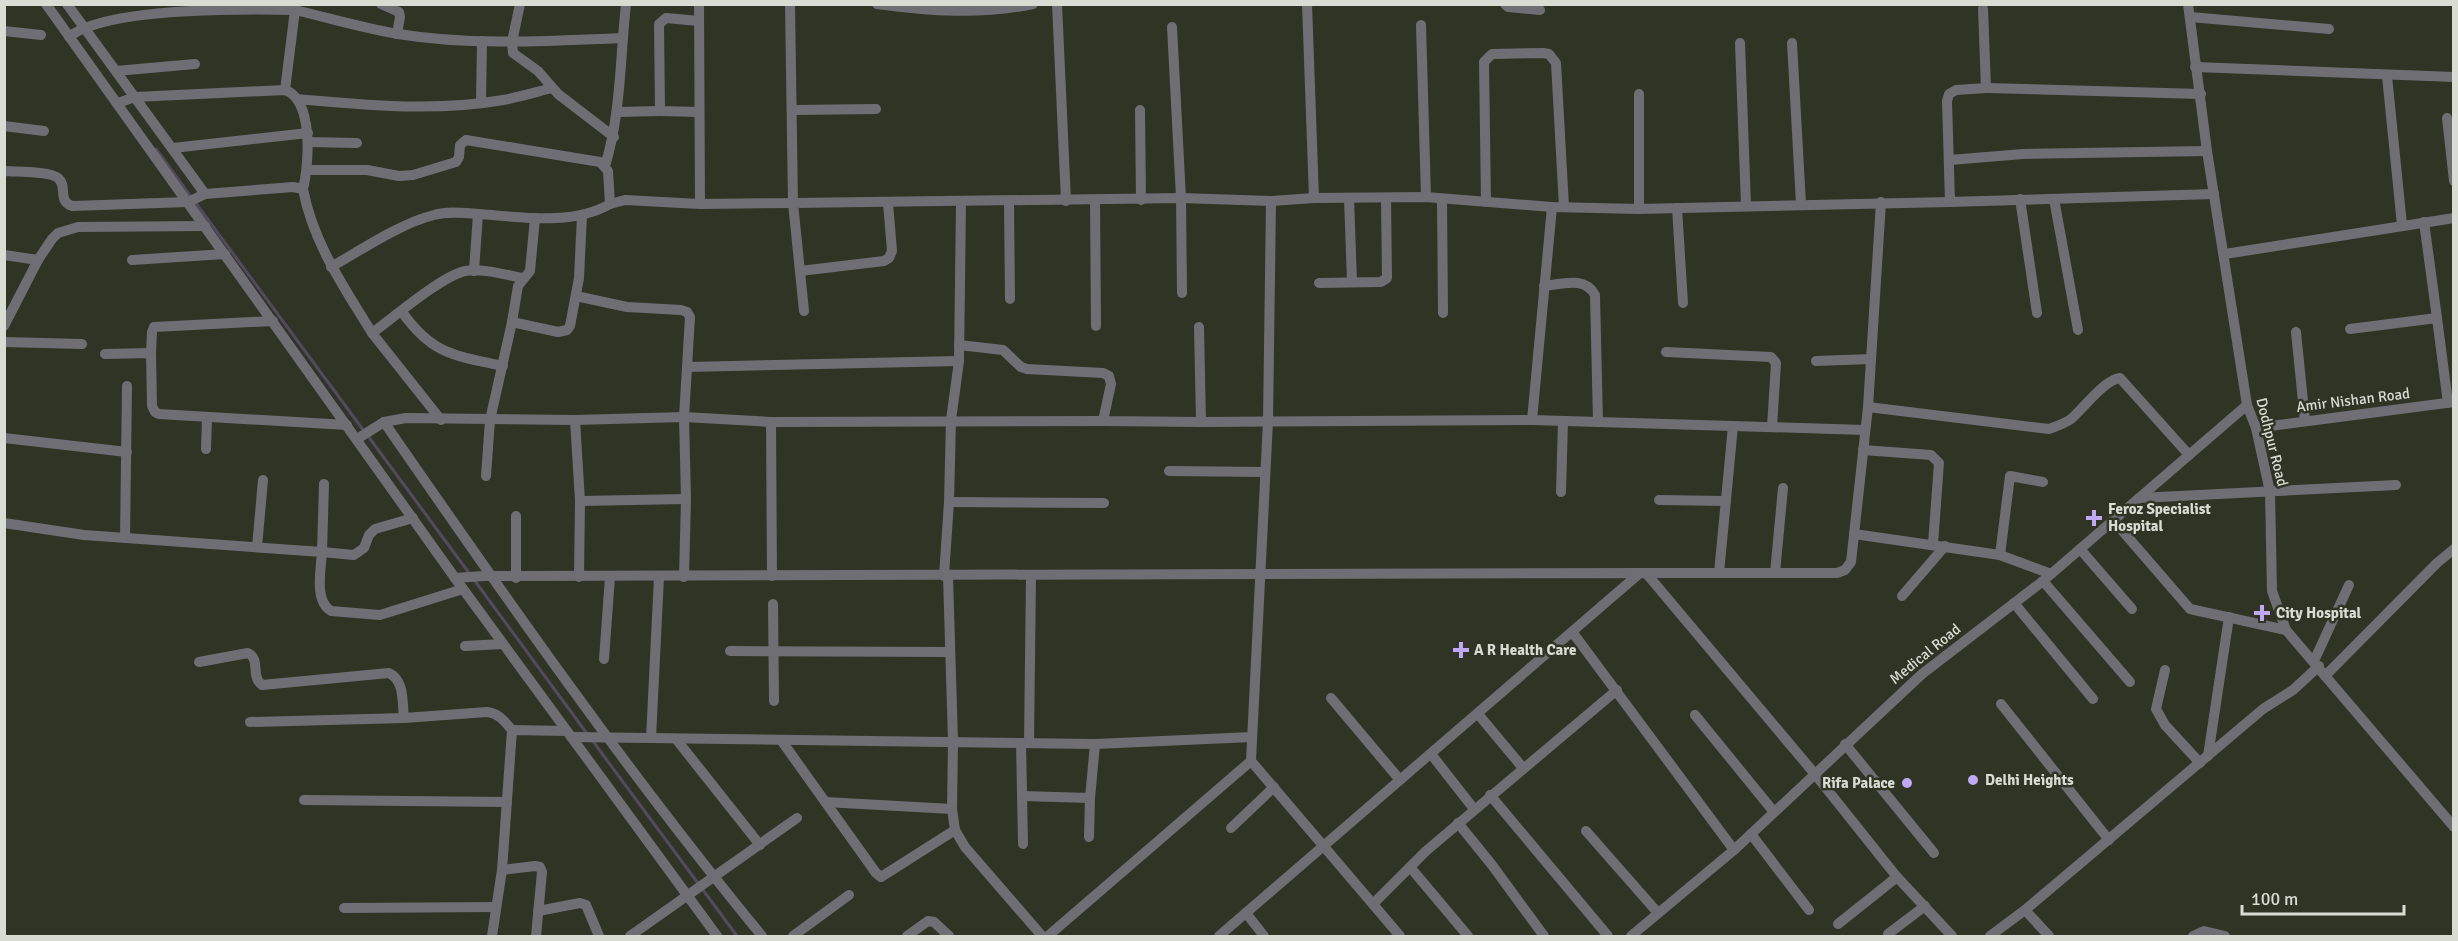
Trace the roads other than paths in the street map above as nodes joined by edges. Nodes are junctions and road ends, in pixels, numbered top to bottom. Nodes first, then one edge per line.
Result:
1 (46, 4) edge
2 (67, 4) edge
3 (381, 4) edge
4 (520, 4) edge
5 (626, 4) edge
6 (699, 4) edge
7 (790, 4) edge
8 (878, 4) edge
9 (1057, 4) edge
10 (1307, 4) edge
11 (1505, 4) edge
12 (2188, 4) edge
13 (1031, 5) edge
14 (295, 7) edge
15 (1983, 9) dead end
16 (1540, 10) dead end
17 (2190, 16) junction
18 (699, 21) junction
19 (1421, 25) dead end
20 (1172, 27) dead end
21 (2329, 29) dead end
22 (4, 31) edge
23 (77, 32) junction
24 (397, 34) junction
25 (41, 35) dead end
26 (622, 38) junction
27 (482, 41) junction
28 (512, 42) junction
29 (1740, 43) dead end
30 (1792, 43) dead end
31 (195, 64) dead end
32 (2195, 67) junction
33 (116, 71) junction
34 (2386, 76) junction
35 (2454, 77) edge
36 (552, 88) junction
37 (1986, 88) junction
38 (285, 90) junction
39 (1640, 94) dead end
40 (2201, 94) junction
41 (135, 97) junction
42 (297, 99) junction
43 (481, 102) junction
44 (118, 103) junction
45 (876, 109) dead end
46 (793, 110) junction
47 (1140, 110) dead end
48 (660, 111) junction
49 (618, 112) junction
50 (699, 112) junction
51 (2446, 118) dead end
52 (4, 126) edge
53 (44, 131) dead end
54 (614, 137) junction
55 (308, 138) junction
56 (357, 143) dead end
57 (173, 148) junction
58 (2207, 151) junction
59 (1950, 160) junction
60 (605, 166) junction
61 (308, 170) junction
62 (4, 171) edge
63 (2454, 181) edge
64 (303, 189) junction
65 (2214, 194) junction
66 (198, 197) junction
67 (1426, 197) junction
68 (1181, 198) junction
69 (1314, 198) junction
70 (1349, 198) junction
71 (1386, 198) junction
72 (1442, 199) junction
73 (2020, 199) junction
74 (2054, 199) junction
75 (1142, 200) junction
76 (1066, 201) junction
77 (1095, 201) junction
78 (1271, 201) junction
79 (961, 202) junction
80 (1009, 202) junction
81 (1486, 202) junction
82 (1881, 202) junction
83 (1950, 202) junction
84 (793, 203) junction
85 (888, 203) junction
86 (610, 204) junction
87 (700, 204) junction
88 (1801, 204) junction
89 (1746, 205) junction
90 (1552, 207) junction
91 (1564, 207) junction
92 (1677, 208) junction
93 (1639, 209) junction
94 (478, 214) junction
95 (582, 215) junction
96 (535, 218) junction
97 (2454, 218) edge
98 (2424, 222) junction
99 (2402, 225) junction
100 (205, 226) junction
101 (225, 254) junction
102 (2225, 254) junction
103 (4, 255) edge
104 (38, 260) junction
105 (132, 260) dead end
106 (331, 267) junction
107 (474, 271) junction
108 (800, 271) junction
109 (524, 278) junction
110 (1352, 282) junction
111 (1319, 283) dead end
112 (1545, 286) junction
113 (1182, 293) dead end
114 (576, 296) junction
115 (1010, 299) dead end
116 (1683, 303) dead end
117 (804, 311) dead end
118 (402, 312) junction
119 (1443, 313) dead end
120 (2037, 313) dead end
121 (2437, 318) junction
122 (273, 321) junction
123 (512, 322) junction
124 (4, 326) edge
125 (1096, 326) dead end
126 (1199, 327) dead end
127 (2350, 329) dead end
128 (2078, 330) dead end
129 (2296, 332) dead end
130 (372, 333) junction
131 (4, 342) edge
132 (82, 344) dead end
133 (959, 345) junction
134 (1666, 352) dead end
135 (151, 353) junction
136 (105, 354) dead end
137 (1871, 359) junction
138 (959, 361) junction
139 (1816, 361) dead end
140 (502, 366) junction
141 (687, 367) junction
142 (127, 386) dead end
143 (2451, 403) edge
144 (2247, 405) junction
145 (1868, 407) junction
146 (207, 417) junction
147 (684, 417) junction
148 (441, 420) junction
149 (490, 420) junction
150 (575, 420) junction
151 (951, 420) junction
152 (1532, 420) junction
153 (2305, 420) junction
154 (1102, 421) junction
155 (1268, 421) junction
156 (1563, 421) junction
157 (771, 422) junction
158 (1201, 422) junction
159 (1598, 422) junction
160 (347, 425) junction
161 (379, 425) junction
162 (1733, 426) junction
163 (1772, 427) junction
164 (2256, 428) junction
165 (1866, 430) junction
166 (360, 437) junction
167 (4, 438) edge
168 (206, 449) dead end
169 (1863, 450) junction
170 (127, 452) junction
171 (2189, 455) junction
172 (1169, 471) dead end
173 (1265, 472) junction
174 (486, 476) dead end
175 (262, 480) dead end
176 (2043, 482) dead end
177 (324, 484) dead end
178 (2396, 485) dead end
179 (1783, 488) dead end
180 (1561, 492) dead end
181 (2270, 492) junction
182 (2139, 498) junction
183 (686, 499) junction
184 (1659, 500) dead end
185 (580, 501) junction
186 (1726, 501) junction
187 (949, 502) junction
188 (1104, 503) dead end
189 (516, 516) dead end
190 (413, 518) junction
191 (2114, 520) junction
192 (4, 523) edge
193 (1854, 534) junction
194 (125, 538) junction
195 (1933, 544) junction
196 (1945, 546) junction
197 (257, 547) junction
198 (2080, 549) junction
199 (2454, 549) edge
200 (322, 552) junction
201 (2000, 555) junction
202 (1643, 573) junction
203 (1719, 573) junction
204 (1775, 573) junction
205 (1259, 574) junction
206 (1031, 575) junction
207 (487, 576) junction
208 (772, 576) junction
209 (946, 576) junction
210 (579, 577) junction
211 (610, 577) junction
212 (659, 577) junction
213 (684, 577) junction
214 (2047, 577) junction
215 (455, 578) junction
216 (516, 578) junction
217 (2349, 585) dead end
218 (463, 589) junction
219 (1902, 596) dead end
220 (2014, 603) junction
221 (772, 604) dead end
222 (2132, 609) dead end
223 (2229, 617) junction
224 (2286, 630) junction
225 (1573, 633) junction
226 (503, 644) junction
227 (465, 646) dead end
228 (730, 651) dead end
229 (774, 651) junction
230 (950, 652) junction
231 (604, 659) dead end
232 (199, 662) dead end
233 (2316, 664) junction
234 (2165, 670) dead end
235 (2325, 676) junction
236 (2130, 682) dead end
237 (1617, 690) junction
238 (1331, 698) dead end
239 (2094, 699) dead end
240 (774, 701) dead end
241 (2001, 704) dead end
242 (1478, 714) junction
243 (1695, 714) dead end
244 (404, 718) junction
245 (250, 722) dead end
246 (512, 730) junction
247 (569, 734) junction
248 (1252, 737) junction
249 (598, 738) junction
250 (651, 738) junction
251 (676, 739) junction
252 (781, 740) junction
253 (953, 742) junction
254 (1025, 743) junction
255 (1095, 744) junction
256 (1845, 744) junction
257 (1431, 754) junction
258 (2204, 759) junction
259 (1251, 761) junction
260 (1523, 768) junction
261 (1814, 773) junction
262 (1400, 780) junction
263 (1274, 788) junction
264 (1490, 795) junction
265 (1022, 796) junction
266 (1090, 798) junction
267 (304, 800) dead end
268 (507, 802) junction
269 (825, 802) junction
270 (952, 809) junction
271 (1474, 809) junction
272 (1774, 812) junction
273 (797, 818) dead end
274 (1458, 823) junction
275 (2454, 827) edge
276 (1231, 828) dead end
277 (955, 830) junction
278 (1586, 831) dead end
279 (1751, 834) junction
280 (1089, 837) dead end
281 (2109, 840) junction
282 (1023, 844) dead end
283 (760, 845) junction
284 (1324, 847) junction
285 (1734, 850) junction
286 (1934, 853) dead end
287 (1410, 867) junction
288 (502, 870) junction
289 (1897, 877) junction
290 (714, 878) junction
291 (849, 895) dead end
292 (687, 897) junction
293 (1372, 904) junction
294 (1925, 906) junction
295 (496, 907) junction
296 (344, 908) dead end
297 (1809, 910) dead end
298 (2025, 910) junction
299 (538, 911) junction
300 (1246, 913) junction
301 (1658, 914) junction
302 (1838, 924) dead end
303 (1888, 934) dead end
304 (492, 936) edge
305 (536, 936) edge
306 (599, 936) edge
307 (630, 936) edge
308 (717, 936) edge
309 (762, 936) edge
310 (793, 936) edge
311 (907, 936) edge
312 (949, 936) edge
313 (1042, 936) edge
314 (1048, 936) edge
315 (1219, 936) edge
316 (1264, 936) edge
317 (1400, 936) edge
318 (1468, 936) edge
319 (1544, 936) edge
320 (1608, 936) edge
321 (1631, 936) edge
322 (1952, 936) edge
323 (1990, 936) edge
324 (2049, 936) edge
325 (2193, 936) edge
326 (2225, 936) edge

1 - 23 street
2 - 23 street
3 - 24 street
4 - 28 street
5 - 26 street
6 - 18 street
7 - 46 street
8 - 13 street
9 - 76 street
10 - 69 street
11 - 16 street
12 - 17 street, Dodhpur Road
14 - 23 street
14 - 24 street
14 - 38 street
15 - 37 street
17 - 21 street
17 - 32 street, Dodhpur Road
18 - 48 street
18 - 50 street
19 - 67 street
20 - 68 street
22 - 25 street
23 - 33 street
23 - 44 street
24 - 27 street
26 - 28 street
26 - 49 street
27 - 28 street
27 - 43 street
28 - 36 street
29 - 89 street
30 - 88 street
31 - 33 street
32 - 34 street
32 - 40 street, Dodhpur Road
33 - 41 street
34 - 35 street
34 - 99 street
36 - 43 street
36 - 54 street
37 - 40 street
37 - 59 street
38 - 41 street
38 - 42 street
39 - 93 street
40 - 58 street, Dodhpur Road
41 - 44 street
41 - 57 street
42 - 43 street
42 - 55 street
44 - 66 street
45 - 46 street
46 - 84 street
47 - 75 street
48 - 49 street
48 - 50 street
49 - 54 street
50 - 87 street
51 - 63 street
52 - 53 street
54 - 60 street
55 - 56 street
55 - 57 street
55 - 61 street
57 - 66 street
58 - 59 street
58 - 65 street, Dodhpur Road
59 - 83 street
60 - 61 street
60 - 86 street
61 - 64 street
62 - 66 street
64 - 66 street
64 - 106 street
65 - 74 street
65 - 102 street, Dodhpur Road
66 - 100 street
67 - 71 street
67 - 72 street
68 - 75 street
68 - 78 street
68 - 113 street
69 - 70 street
69 - 78 street
70 - 71 street
70 - 110 street
71 - 110 street
72 - 81 street
72 - 119 street
73 - 74 street
73 - 83 street
73 - 120 street
74 - 128 street
75 - 77 street
76 - 77 street
76 - 80 street
77 - 125 street
78 - 155 street
79 - 80 street
79 - 85 street
79 - 133 street
80 - 115 street
81 - 90 street
81 - 91 street
82 - 83 street
82 - 88 street
82 - 137 street
84 - 85 street
84 - 87 street
84 - 108 street
85 - 108 street
86 - 87 street
86 - 95 street
88 - 89 street
89 - 92 street
90 - 91 street
90 - 112 street
91 - 93 street
92 - 93 street
92 - 116 street
94 - 96 street
94 - 106 street
94 - 107 street
95 - 96 street
95 - 114 street
96 - 109 street
97 - 98 street
98 - 99 street
98 - 121 street
99 - 102 street
100 - 101 street
100 - 104 street
101 - 105 street
101 - 122 street
102 - 144 street, Dodhpur Road
103 - 104 street
104 - 124 street
106 - 130 street
107 - 109 street
107 - 118 street
108 - 117 street
109 - 123 street
110 - 111 street
112 - 152 street
112 - 159 street
114 - 123 street
114 - 141 street
118 - 130 street
118 - 140 street
121 - 127 street
121 - 143 street
122 - 135 street
122 - 160 street
123 - 140 street
126 - 158 street
129 - 153 street
130 - 148 street
131 - 132 street
133 - 138 street
133 - 154 street
134 - 163 street
135 - 136 street
135 - 146 street
137 - 139 street
137 - 145 street
138 - 141 street
138 - 151 street
140 - 149 street
141 - 147 street
142 - 170 street
143 - 153 street, Amir Nishan Road
144 - 164 street, Dodhpur Road
144 - 171 street, Medical Road
145 - 165 street
145 - 171 street
146 - 160 street
146 - 168 street
147 - 150 street
147 - 157 street
147 - 183 street
148 - 149 street
148 - 161 street
149 - 150 street
149 - 174 street
150 - 185 street
151 - 154 street
151 - 157 street
151 - 187 street
152 - 155 street
152 - 156 street
153 - 164 street, Amir Nishan Road
154 - 158 street
155 - 158 street
155 - 173 street
156 - 159 street
156 - 180 street
157 - 208 street
159 - 162 street
160 - 166 street
161 - 166 street
161 - 207 street
162 - 163 street
162 - 186 street
163 - 165 street
164 - 181 street, Dodhpur Road
165 - 169 street
166 - 190 street
167 - 170 street
169 - 193 street
169 - 195 street
170 - 194 street
171 - 182 street, Medical Road
172 - 173 street
173 - 205 street
175 - 197 street
176 - 201 street
177 - 200 street
178 - 181 street
179 - 204 street
181 - 182 street
181 - 224 street, Dodhpur Road
182 - 191 street, Medical Road
183 - 185 street
183 - 213 street
184 - 186 street
185 - 210 street
186 - 203 street
187 - 188 street
187 - 209 street
189 - 216 street
190 - 200 street
190 - 215 street
191 - 198 street, Medical Road
191 - 223 street
192 - 194 street
193 - 195 street
193 - 204 street
194 - 197 street
195 - 196 street
196 - 201 street
196 - 219 street
197 - 200 street
198 - 214 street, Medical Road
198 - 222 street
199 - 235 street
200 - 218 street
201 - 214 street
202 - 203 street
202 - 205 street
202 - 225 street
202 - 261 street
203 - 204 street
205 - 206 street
205 - 248 street
206 - 209 street
206 - 254 street
207 - 215 street
207 - 216 street
207 - 249 street
208 - 209 street
208 - 213 street
209 - 230 street
210 - 211 street
210 - 216 street
211 - 212 street
211 - 231 street
212 - 213 street
212 - 250 street
214 - 220 street, Medical Road
214 - 236 street
215 - 218 street
217 - 233 street
218 - 226 street
220 - 239 street
220 - 256 street, Medical Road
221 - 229 street
223 - 224 street
223 - 258 street
224 - 233 street, Dodhpur Road
225 - 237 street
225 - 242 street
226 - 227 street
226 - 247 street
228 - 229 street
229 - 230 street
229 - 240 street
230 - 253 street
232 - 244 street
233 - 235 street, Dodhpur Road
233 - 258 street
234 - 258 street
235 - 275 street, Dodhpur Road
237 - 260 street
237 - 285 street
238 - 262 street
241 - 281 street
242 - 257 street
242 - 260 street
243 - 272 street
244 - 245 street
244 - 246 street
246 - 247 street
246 - 268 street
247 - 249 street
247 - 292 street
248 - 255 street
248 - 259 street
249 - 250 street
249 - 290 street
250 - 251 street
251 - 252 street
251 - 283 street
252 - 253 street
252 - 269 street
253 - 254 street
253 - 270 street
254 - 255 street
254 - 265 street
255 - 266 street
256 - 261 street, Medical Road
256 - 286 street
257 - 262 street
257 - 271 street
258 - 281 street
259 - 263 street
259 - 314 street
260 - 264 street
261 - 272 street, Medical Road
261 - 289 street
262 - 284 street
263 - 276 street
263 - 284 street
264 - 271 street
264 - 320 street
265 - 266 street
265 - 282 street
266 - 280 street
267 - 268 street
268 - 288 street
269 - 270 street
269 - 277 street
270 - 277 street
271 - 274 street
272 - 279 street, Medical Road
273 - 283 street
274 - 287 street
274 - 319 street
277 - 313 street
278 - 301 street
279 - 285 street, Medical Road
279 - 297 street
281 - 298 street
283 - 290 street
284 - 293 street
284 - 300 street
285 - 301 street, Medical Road
287 - 293 street
287 - 318 street
288 - 295 street
288 - 299 street
289 - 294 street
289 - 302 street
290 - 292 street
290 - 309 street
291 - 310 street
292 - 307 street
292 - 308 street
293 - 317 street
294 - 303 street
294 - 322 street
295 - 296 street
295 - 304 street
298 - 323 street
298 - 324 street
299 - 305 street
299 - 306 street
300 - 315 street
300 - 316 street
301 - 321 street, Medical Road
311 - 312 street
325 - 326 street

